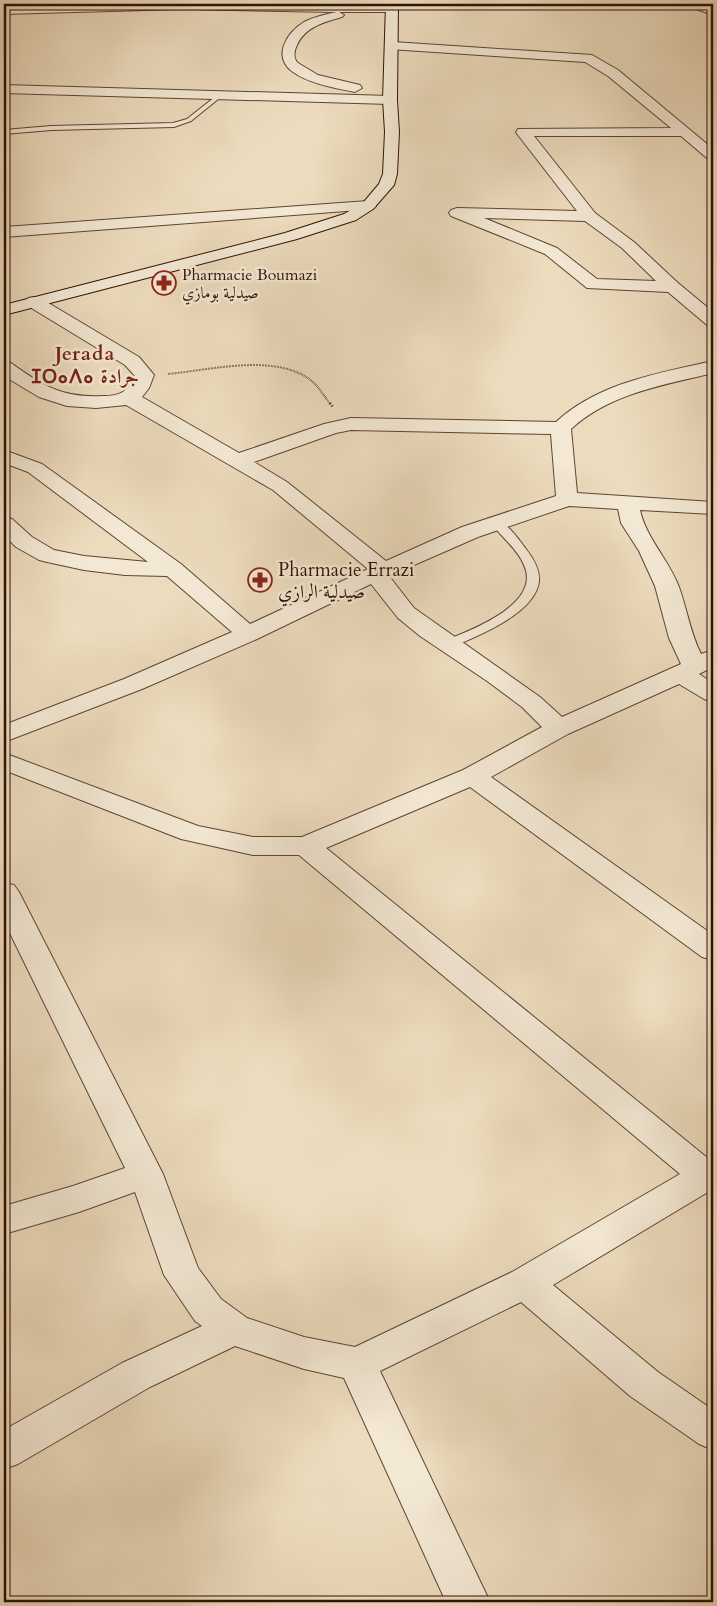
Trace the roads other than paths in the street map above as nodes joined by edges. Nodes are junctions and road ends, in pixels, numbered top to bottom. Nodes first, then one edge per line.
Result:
1 (692, 4) edge
2 (392, 6) edge
3 (367, 9) junction
4 (4, 11) edge
5 (713, 12) edge
6 (393, 46) junction
7 (4, 89) edge
8 (220, 95) junction
9 (390, 96) junction
10 (4, 132) edge
11 (684, 132) junction
12 (713, 156) edge
13 (368, 206) junction
14 (257, 214) junction
15 (589, 216) junction
16 (4, 232) edge
17 (291, 236) junction
18 (672, 286) junction
19 (34, 302) junction
20 (4, 310) edge
21 (713, 321) edge
22 (4, 366) edge
23 (713, 367) edge
24 (130, 398) junction
25 (561, 428) junction
26 (4, 456) edge
27 (237, 461) junction
28 (566, 499) junction
29 (628, 502) junction
30 (713, 508) edge
31 (496, 523) junction
32 (4, 524) edge
33 (173, 569) junction
34 (379, 572) junction
35 (248, 634) junction
36 (448, 644) junction
37 (696, 666) edge
38 (713, 694) edge
39 (559, 728) junction
40 (4, 734) edge
41 (4, 762) edge
42 (473, 776) junction
43 (306, 846) junction
44 (4, 892) edge
45 (713, 950) edge
46 (146, 1174) junction
47 (710, 1175) edge
48 (4, 1220) edge
49 (525, 1283) junction
50 (234, 1329) junction
51 (357, 1364) junction
52 (713, 1432) edge
53 (4, 1451) edge
54 (468, 1602) edge

1 - 5 street
2 - 3 street
2 - 6 street
3 - 4 street
3 - 9 street
6 - 9 street
6 - 11 street
7 - 8 street
8 - 9 street
8 - 10 lane
9 - 13 street
11 - 12 street
11 - 15 street
13 - 14 street
13 - 17 street
14 - 16 street
14 - 17 street
15 - 18 street
15 - 18 street
17 - 19 street
18 - 21 street
19 - 20 street
19 - 24 street
22 - 24 street
23 - 25 street
24 - 27 street
25 - 27 street
25 - 28 street
26 - 33 street
27 - 34 street
28 - 29 street
28 - 31 street
29 - 30 street
29 - 37 street
31 - 34 street
31 - 36 lane
32 - 33 street
33 - 35 street
34 - 35 street
34 - 36 street
35 - 40 street
36 - 39 street
37 - 38 street
37 - 39 street
39 - 42 street
41 - 43 street
42 - 43 street
42 - 45 street
43 - 47 street
44 - 46 street
46 - 48 street
46 - 50 street
47 - 49 street
49 - 51 street
49 - 52 street
50 - 51 street
50 - 53 street
51 - 54 street

